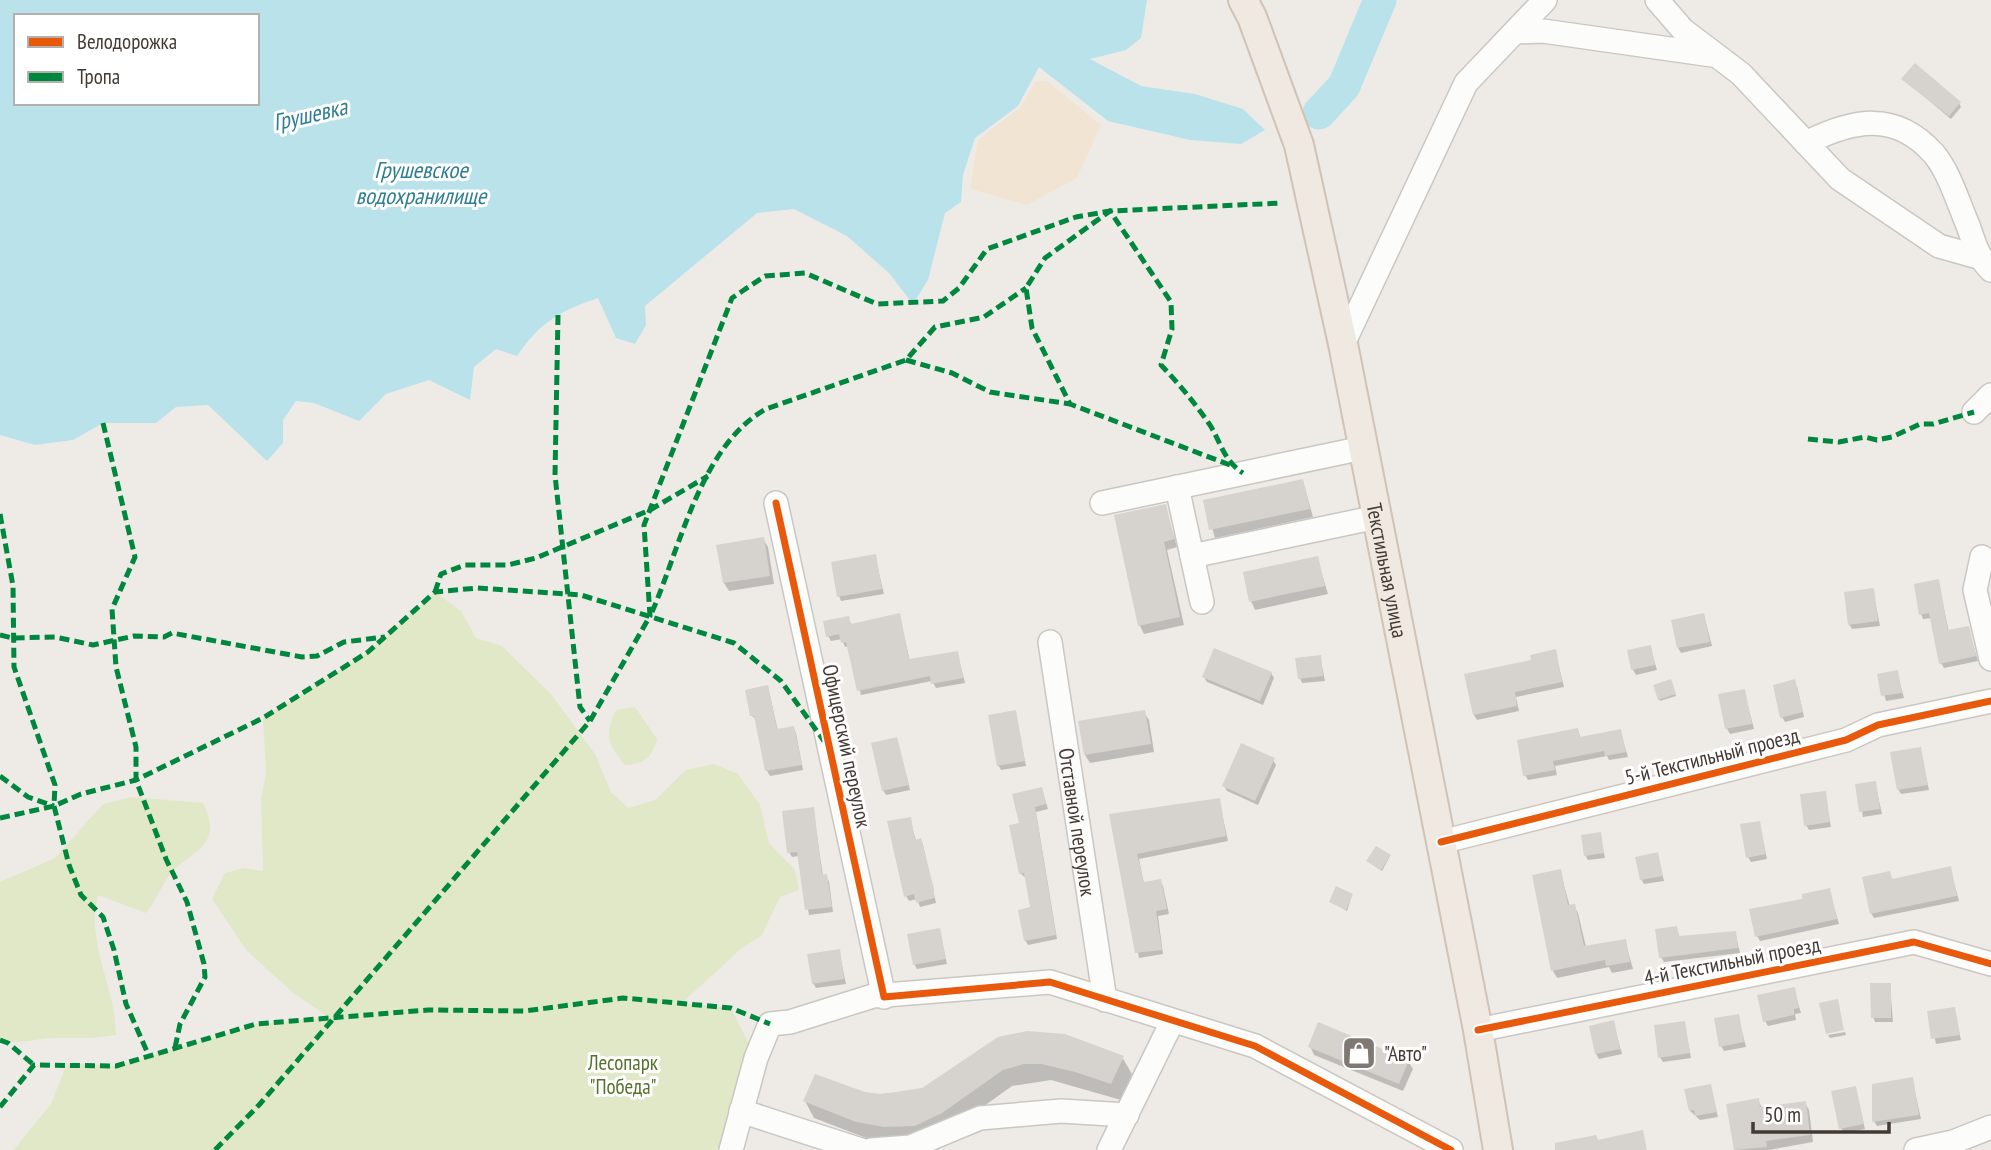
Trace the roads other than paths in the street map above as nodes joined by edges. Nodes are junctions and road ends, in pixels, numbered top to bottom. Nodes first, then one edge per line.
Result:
1 (1545, 0) edge
2 (1657, 0) edge
3 (1247, 8) edge
4 (1515, 32) junction
5 (1716, 55) junction
6 (1806, 143) junction
7 (1985, 263) edge
8 (1343, 344) junction
9 (1991, 396) edge
10 (1974, 412) dead end
11 (1363, 448) junction
12 (1177, 487) junction
13 (776, 503) dead end
14 (1102, 503) dead end
15 (1377, 517) junction
16 (1192, 556) junction
17 (1982, 557) dead end
18 (1202, 602) dead end
19 (1050, 642) dead end
20 (1991, 659) edge
21 (1991, 701) edge
22 (1441, 842) junction
23 (1991, 964) edge
24 (884, 997) junction
25 (1105, 1000) junction
26 (1172, 1022) junction
27 (1478, 1030) junction
28 (741, 1111) junction
29 (1126, 1115) junction
30 (1991, 1127) edge
31 (731, 1150) edge
32 (861, 1150) edge
33 (871, 1150) edge
34 (1110, 1150) edge
35 (1451, 1150) edge
36 (1498, 1150) edge
37 (1916, 1150) edge

1 - 4 street
2 - 5 street
3 - 8 main road, Текстильная улица
4 - 5 street
4 - 8 street
5 - 6 street
6 - 7 street
6 - 7 street
8 - 11 main road, Текстильная улица
9 - 10 street
11 - 12 street
11 - 15 main road, Текстильная улица
12 - 14 street
12 - 16 street
13 - 24 street, Офицерский переулок
15 - 16 street
15 - 22 main road, Текстильная улица
16 - 18 street
17 - 20 street
19 - 25 street, Отставной переулок
21 - 22 street, 5-й Текстильный проезд
22 - 27 main road, Текстильная улица
23 - 27 street, 4-й Текстильный проезд
24 - 25 street
24 - 28 street
25 - 26 street
26 - 29 street
26 - 35 street
27 - 36 main road, Текстильная улица
28 - 31 street
28 - 32 street
29 - 33 street
29 - 34 street
30 - 37 street

